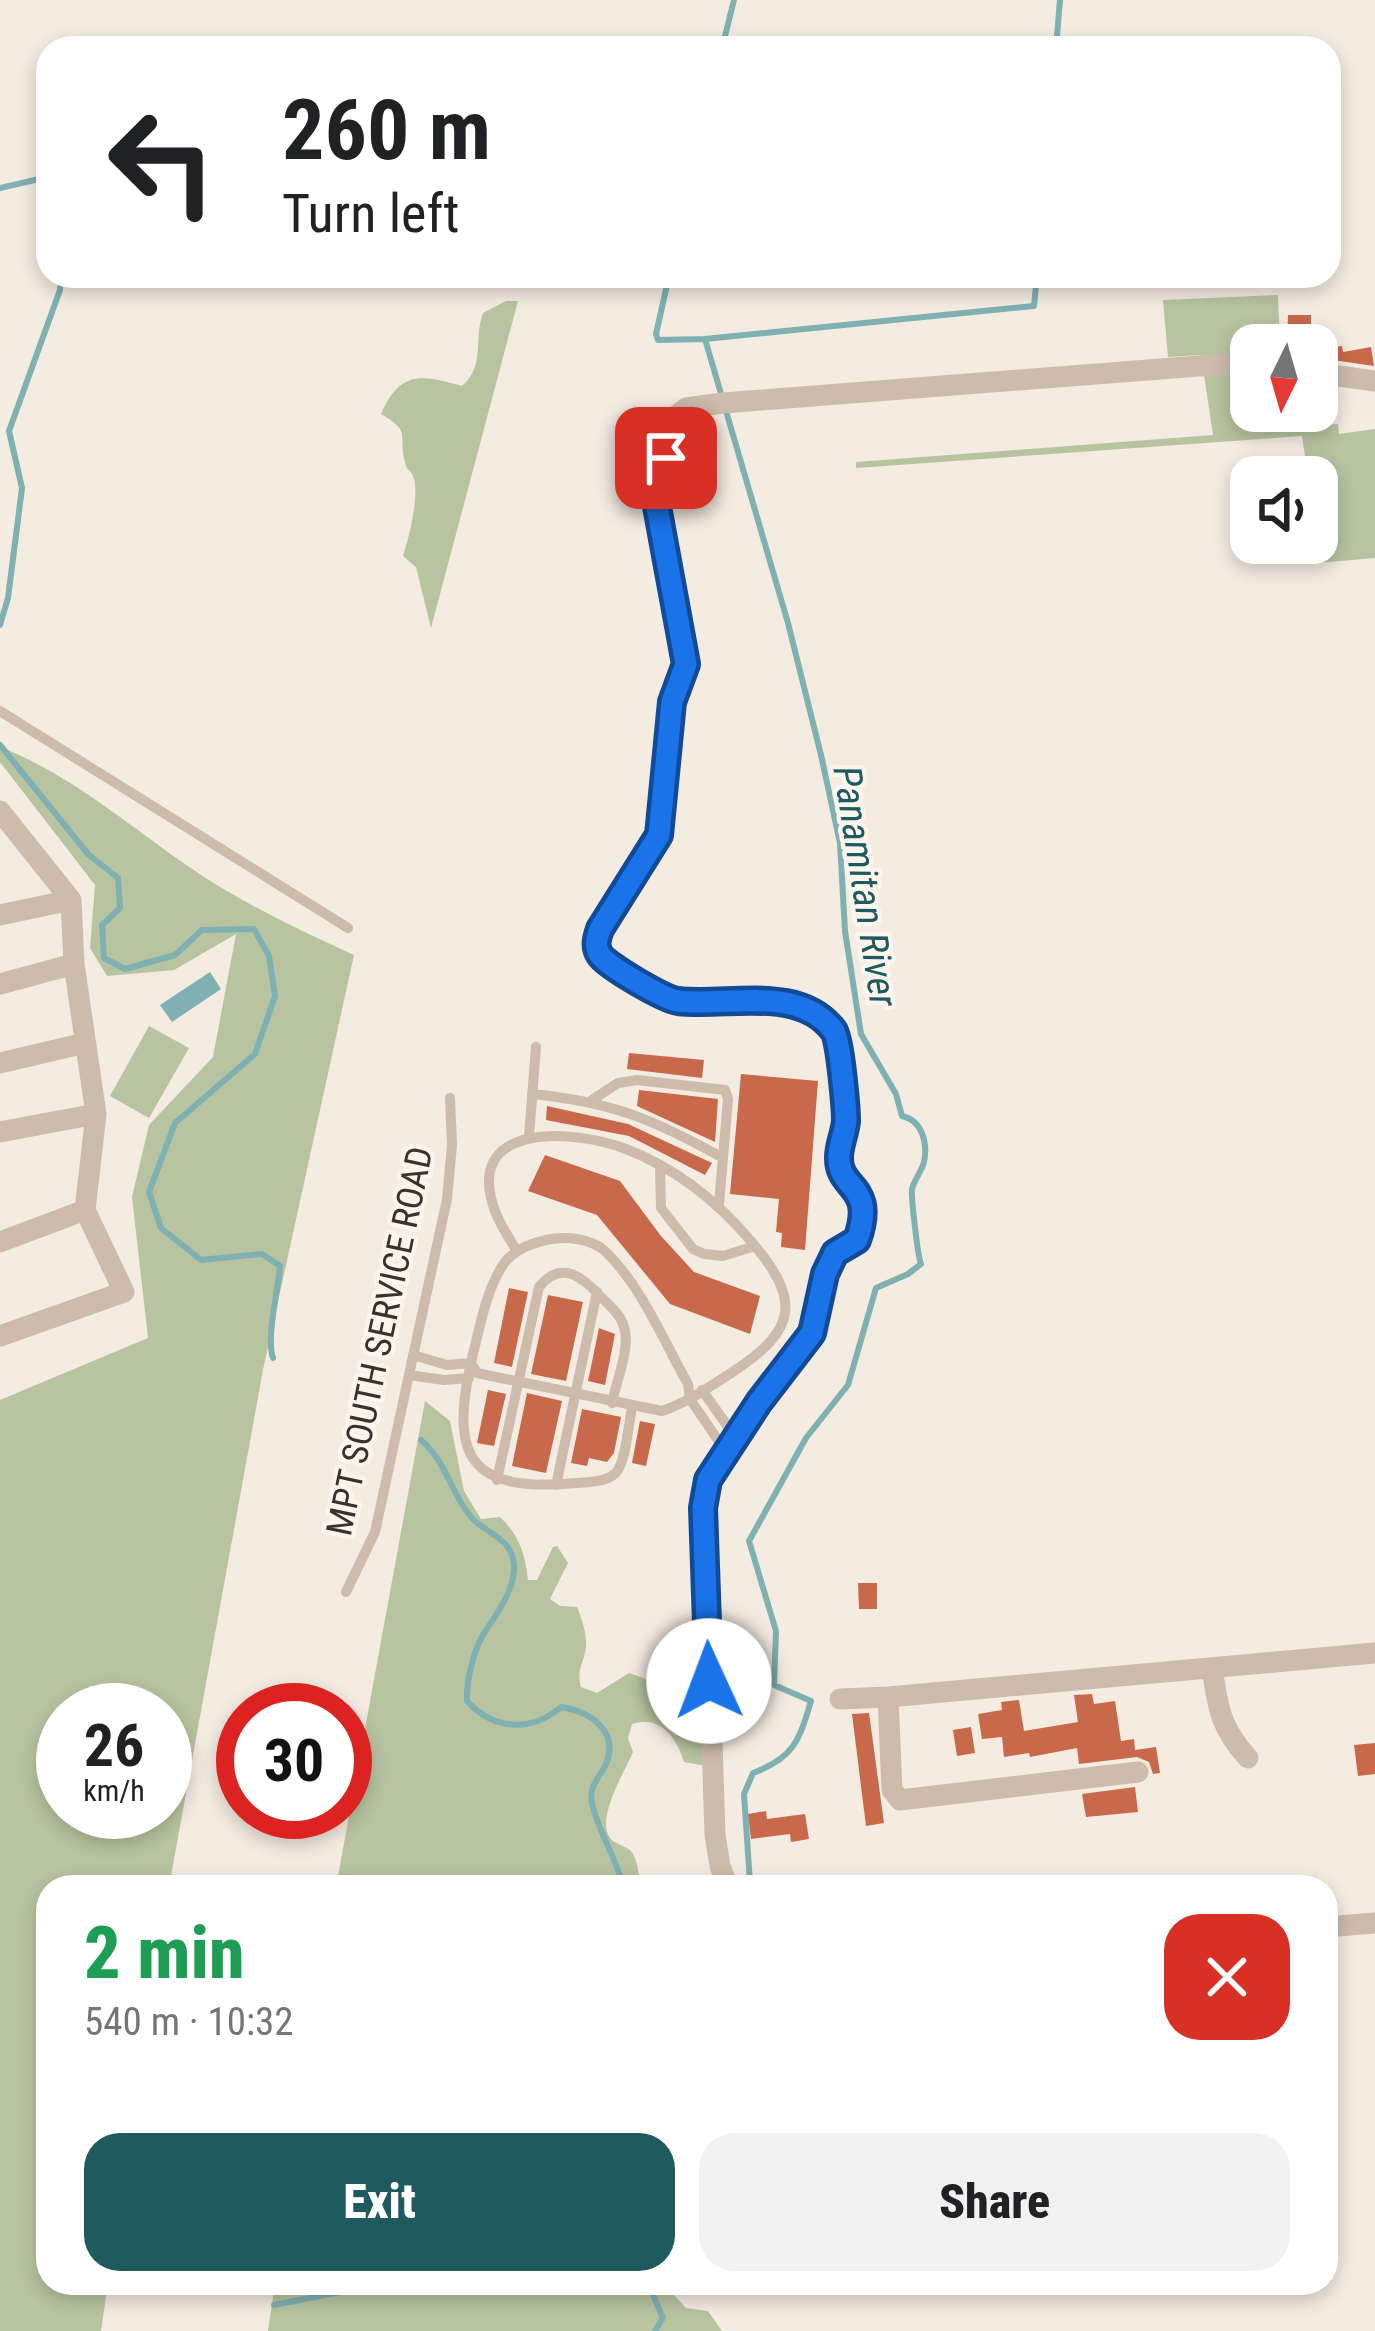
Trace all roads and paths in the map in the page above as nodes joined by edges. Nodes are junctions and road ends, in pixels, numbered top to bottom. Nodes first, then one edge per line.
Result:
1 (1230, 364) edge
2 (1338, 376) edge
3 (1375, 381) edge
4 (0, 711) edge
5 (4, 820) edge
6 (71, 900) junction
7 (0, 915) edge
8 (348, 928) dead end
9 (74, 964) junction
10 (0, 984) edge
11 (86, 1043) junction
12 (536, 1047) dead end
13 (0, 1064) edge
14 (532, 1094) junction
15 (450, 1098) dead end
16 (592, 1100) junction
17 (96, 1114) junction
18 (0, 1132) edge
19 (529, 1136) junction
20 (723, 1158) junction
21 (660, 1167) junction
22 (719, 1204) junction
23 (86, 1210) junction
24 (0, 1242) edge
25 (755, 1246) junction
26 (517, 1251) junction
27 (597, 1292) junction
28 (0, 1336) edge
29 (413, 1355) junction
30 (472, 1372) junction
31 (409, 1375) junction
32 (517, 1383) junction
33 (688, 1384) junction
34 (704, 1391) junction
35 (574, 1395) junction
36 (690, 1399) junction
37 (612, 1403) junction
38 (632, 1408) junction
39 (731, 1445) junction
40 (497, 1480) junction
41 (556, 1485) junction
42 (346, 1592) dead end
43 (1375, 1653) edge
44 (1212, 1668) junction
45 (888, 1696) junction
46 (840, 1699) dead end
47 (1248, 1759) dead end
48 (1138, 1772) dead end
49 (723, 1875) edge
50 (1375, 1923) edge
51 (1338, 1926) edge

1 - 39 street
2 - 3 street
4 - 8 lane
5 - 6 street
6 - 7 street
6 - 9 street
9 - 10 street
9 - 11 street
11 - 13 street
11 - 17 street
12 - 14 lane
14 - 16 lane
14 - 19 lane
15 - 29 lane, MPT SOUTH SERVICE ROAD
16 - 20 lane
16 - 20 lane
17 - 18 street
17 - 23 street
19 - 21 lane
19 - 26 lane
20 - 22 lane
21 - 22 lane
21 - 25 lane
22 - 25 lane
23 - 24 street
23 - 28 street
25 - 34 lane
26 - 30 lane
26 - 33 lane
27 - 32 lane
27 - 35 lane
27 - 37 lane
29 - 30 lane
29 - 31 lane, MPT SOUTH SERVICE ROAD
30 - 31 lane
30 - 32 lane
30 - 40 lane
31 - 42 lane, MPT SOUTH SERVICE ROAD
32 - 35 lane
32 - 40 lane
33 - 34 lane
33 - 36 lane
34 - 36 lane
34 - 39 lane
35 - 37 lane
35 - 41 lane
36 - 38 lane
36 - 39 lane
37 - 38 lane
38 - 41 lane
39 - 49 street
40 - 41 lane
43 - 44 street
44 - 45 street
44 - 47 street
45 - 46 street
45 - 48 street
50 - 51 street

